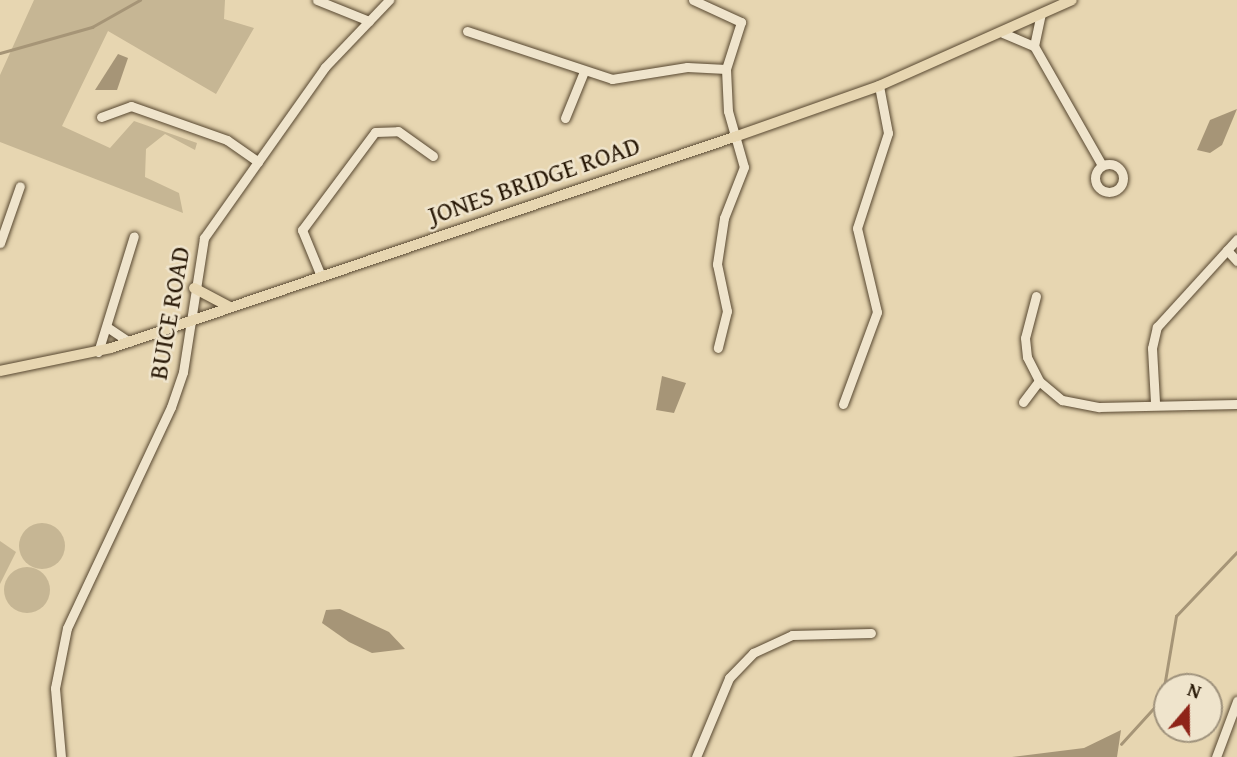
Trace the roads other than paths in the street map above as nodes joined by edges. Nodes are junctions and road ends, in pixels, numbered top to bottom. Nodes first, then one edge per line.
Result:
1 (317, 0) edge
2 (389, 0) edge
3 (693, 0) edge
4 (1072, 0) edge
5 (1041, 15) junction
6 (369, 20) junction
7 (467, 31) dead end
8 (1003, 33) junction
9 (1034, 46) junction
10 (726, 69) junction
11 (583, 74) junction
12 (879, 86) junction
13 (101, 117) dead end
14 (565, 118) dead end
15 (737, 136) junction
16 (433, 156) dead end
17 (258, 162) junction
18 (1102, 165) dead end
19 (20, 186) dead end
20 (134, 236) dead end
21 (1237, 239) edge
22 (0, 243) edge
23 (1227, 250) junction
24 (1237, 261) edge
25 (321, 276) junction
26 (194, 288) junction
27 (1036, 296) dead end
28 (232, 307) junction
29 (191, 321) junction
30 (107, 327) junction
31 (129, 342) junction
32 (718, 348) dead end
33 (98, 352) junction
34 (0, 370) edge
35 (1039, 381) junction
36 (1023, 401) dead end
37 (1155, 402) junction
38 (843, 404) dead end
39 (1237, 404) edge
40 (871, 633) dead end
41 (1237, 701) edge
42 (61, 757) edge
43 (696, 757) edge
44 (1216, 757) edge

1 - 6 street
2 - 6 street, BUICE ROAD
3 - 10 street
4 - 5 main road, JONES BRIDGE ROAD
5 - 8 main road, JONES BRIDGE ROAD
5 - 9 street
6 - 17 street, BUICE ROAD
7 - 11 street
8 - 9 street
8 - 12 main road, JONES BRIDGE ROAD
9 - 18 street
10 - 11 street
10 - 15 street
11 - 14 street
12 - 15 main road, JONES BRIDGE ROAD
12 - 38 street
13 - 17 street
15 - 25 main road, JONES BRIDGE ROAD
15 - 32 street
16 - 25 street
17 - 26 street, BUICE ROAD
19 - 22 street
20 - 30 street
21 - 23 street
23 - 24 street
23 - 37 street
25 - 28 main road, JONES BRIDGE ROAD
26 - 28 main road
26 - 29 street, BUICE ROAD
27 - 35 street
28 - 29 main road, JONES BRIDGE ROAD
29 - 31 main road, JONES BRIDGE ROAD
29 - 42 street, BUICE ROAD
30 - 31 street
30 - 33 street
31 - 33 main road, JONES BRIDGE ROAD
33 - 34 main road, JONES BRIDGE ROAD
35 - 36 street
35 - 37 street
37 - 39 street
40 - 43 street
41 - 44 street

